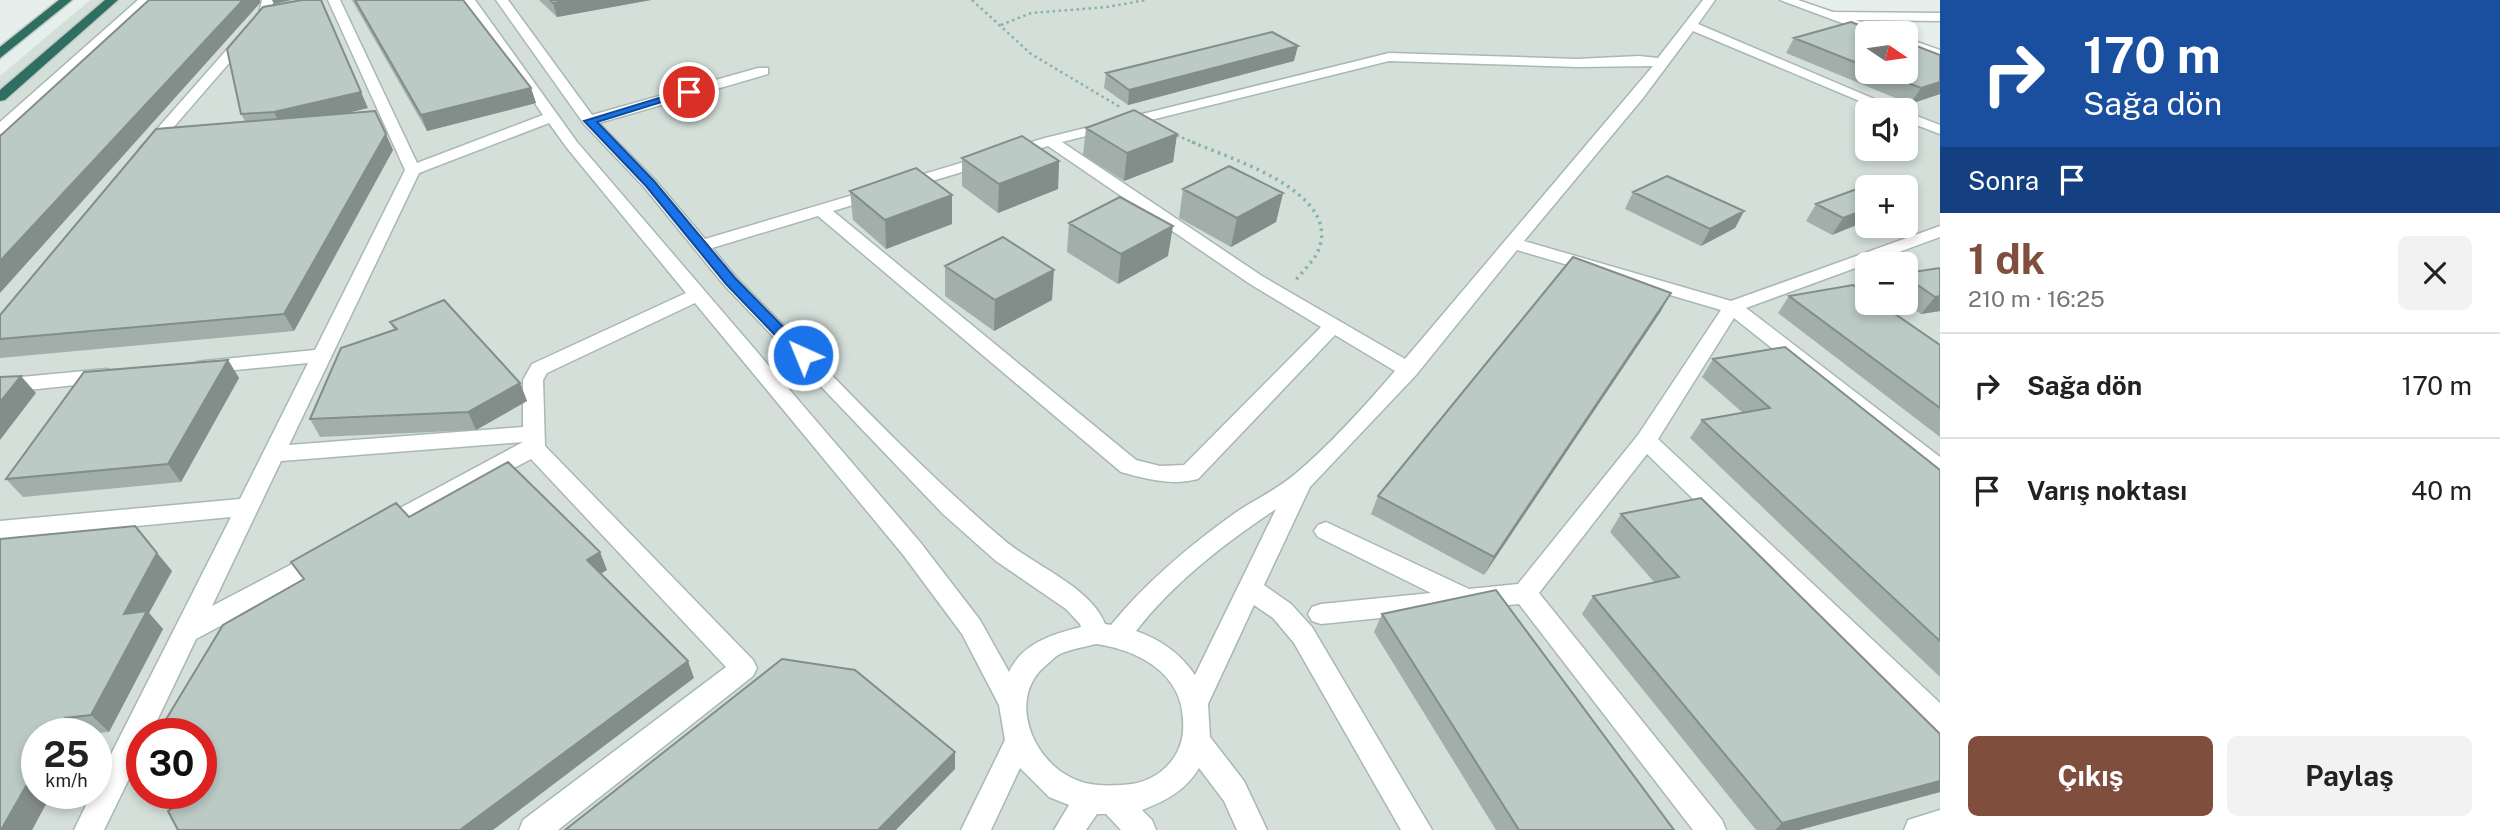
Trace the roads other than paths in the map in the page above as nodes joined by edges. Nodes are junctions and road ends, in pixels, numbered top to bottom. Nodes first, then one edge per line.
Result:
1 (66, 0) edge
2 (112, 0) edge
3 (145, 0) edge
4 (469, 0) edge
5 (502, 0) edge
6 (1709, 0) edge
7 (1786, 0) edge
8 (329, 1) edge
9 (270, 8) edge
10 (1833, 16) junction
11 (1940, 17) edge
12 (1855, 24) edge
13 (1690, 25) junction
14 (1918, 46) edge
15 (0, 54) edge
16 (1940, 54) edge
17 (1662, 63) junction
18 (763, 71) dead end
19 (0, 97) edge
20 (1864, 98) edge
21 (552, 117) junction
22 (589, 121) junction
23 (1918, 121) edge
24 (0, 130) edge
25 (1940, 130) edge
26 (1050, 141) junction
27 (137, 160) edge
28 (413, 170) junction
29 (821, 210) junction
30 (1940, 231) edge
31 (1515, 244) junction
32 (700, 246) junction
33 (1822, 276) junction
34 (1843, 291) edge
35 (699, 294) junction
36 (1732, 307) junction
37 (1334, 325) junction
38 (320, 356) junction
39 (181, 369) edge
40 (1409, 370) junction
41 (125, 375) edge
42 (0, 386) edge
43 (1646, 440) junction
44 (534, 441) junction
45 (273, 454) junction
46 (1940, 469) edge
47 (1301, 482) junction
48 (246, 507) junction
49 (0, 530) edge
50 (1326, 531) dead end
51 (366, 537) edge
52 (342, 550) edge
53 (1251, 590) junction
54 (1525, 593) junction
55 (1467, 599) junction
56 (1321, 614) dead end
57 (186, 632) junction
58 (1107, 634) junction
59 (1011, 702) junction
60 (1195, 702) junction
61 (1940, 721) edge
62 (1197, 742) junction
63 (1018, 743) junction
64 (1102, 800) junction
65 (1940, 824) edge
66 (89, 830) edge
67 (534, 830) edge
68 (976, 830) edge
69 (1069, 830) edge
70 (1142, 830) edge
71 (1252, 830) edge
72 (1417, 830) edge
73 (1711, 830) edge
74 (1919, 830) edge

1 - 15 highway
2 - 19 highway
3 - 24 street
4 - 21 street
5 - 22 street
6 - 13 street
7 - 10 street
8 - 28 street
9 - 27 street
10 - 11 street
10 - 12 street
13 - 17 street
13 - 20 street
14 - 16 street
17 - 26 street
17 - 31 street
18 - 22 street
21 - 28 street
21 - 35 street
22 - 32 street
23 - 25 street
26 - 29 street
26 - 37 street
28 - 38 street
29 - 32 street
29 - 37 street
30 - 33 street
31 - 36 street
31 - 40 street
32 - 58 street
33 - 34 street
33 - 36 street
35 - 44 street
35 - 59 street
36 - 43 street
36 - 46 street
37 - 40 street
38 - 39 street
38 - 45 street
40 - 47 street
41 - 42 street
43 - 54 street
43 - 61 street
44 - 45 street
44 - 51 street
44 - 67 street
45 - 48 street
47 - 53 street
47 - 58 street
48 - 49 street
48 - 57 street
50 - 55 street
52 - 57 street
53 - 60 street
53 - 72 street
54 - 55 street
54 - 73 street
55 - 56 street
57 - 66 street
58 - 59 street
58 - 60 street
59 - 63 street
60 - 62 street
62 - 64 street
62 - 71 street
63 - 64 street
63 - 68 street
64 - 69 street
64 - 70 street
65 - 74 street

